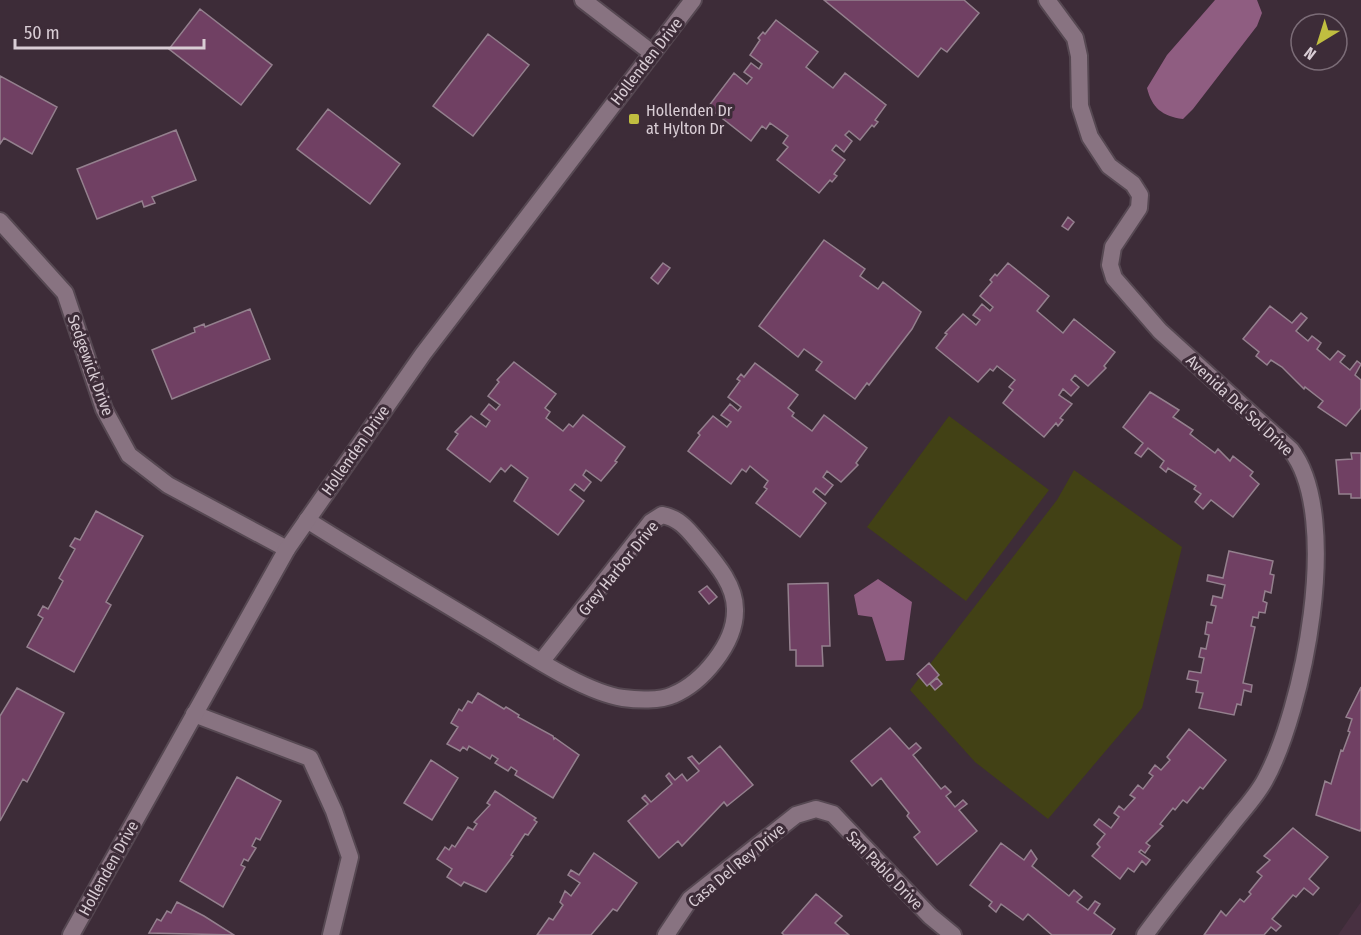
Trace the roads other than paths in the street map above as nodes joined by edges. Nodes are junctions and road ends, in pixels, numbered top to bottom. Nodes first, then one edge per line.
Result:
1 (583, 0) edge
2 (693, 0) edge
3 (1047, 0) edge
4 (652, 53) junction
5 (0, 220) edge
6 (307, 520) junction
7 (287, 549) junction
8 (541, 662) junction
9 (194, 714) junction
10 (816, 809) joint
11 (71, 935) edge
12 (331, 935) edge
13 (666, 935) edge
14 (953, 935) edge
15 (1144, 935) edge

1 - 4 street
2 - 4 street, Hollenden Drive
3 - 15 street, Avenida Del Sol Drive
4 - 6 street, Hollenden Drive
5 - 7 street, Sedgewick Drive
6 - 7 street, Hollenden Drive
6 - 8 street, Grey Harbor Drive
7 - 9 street, Hollenden Drive
8 - 8 street, Grey Harbor Drive
9 - 11 street, Hollenden Drive
9 - 12 street
10 - 13 street, Casa Del Rey Drive
10 - 14 street, San Pablo Drive

